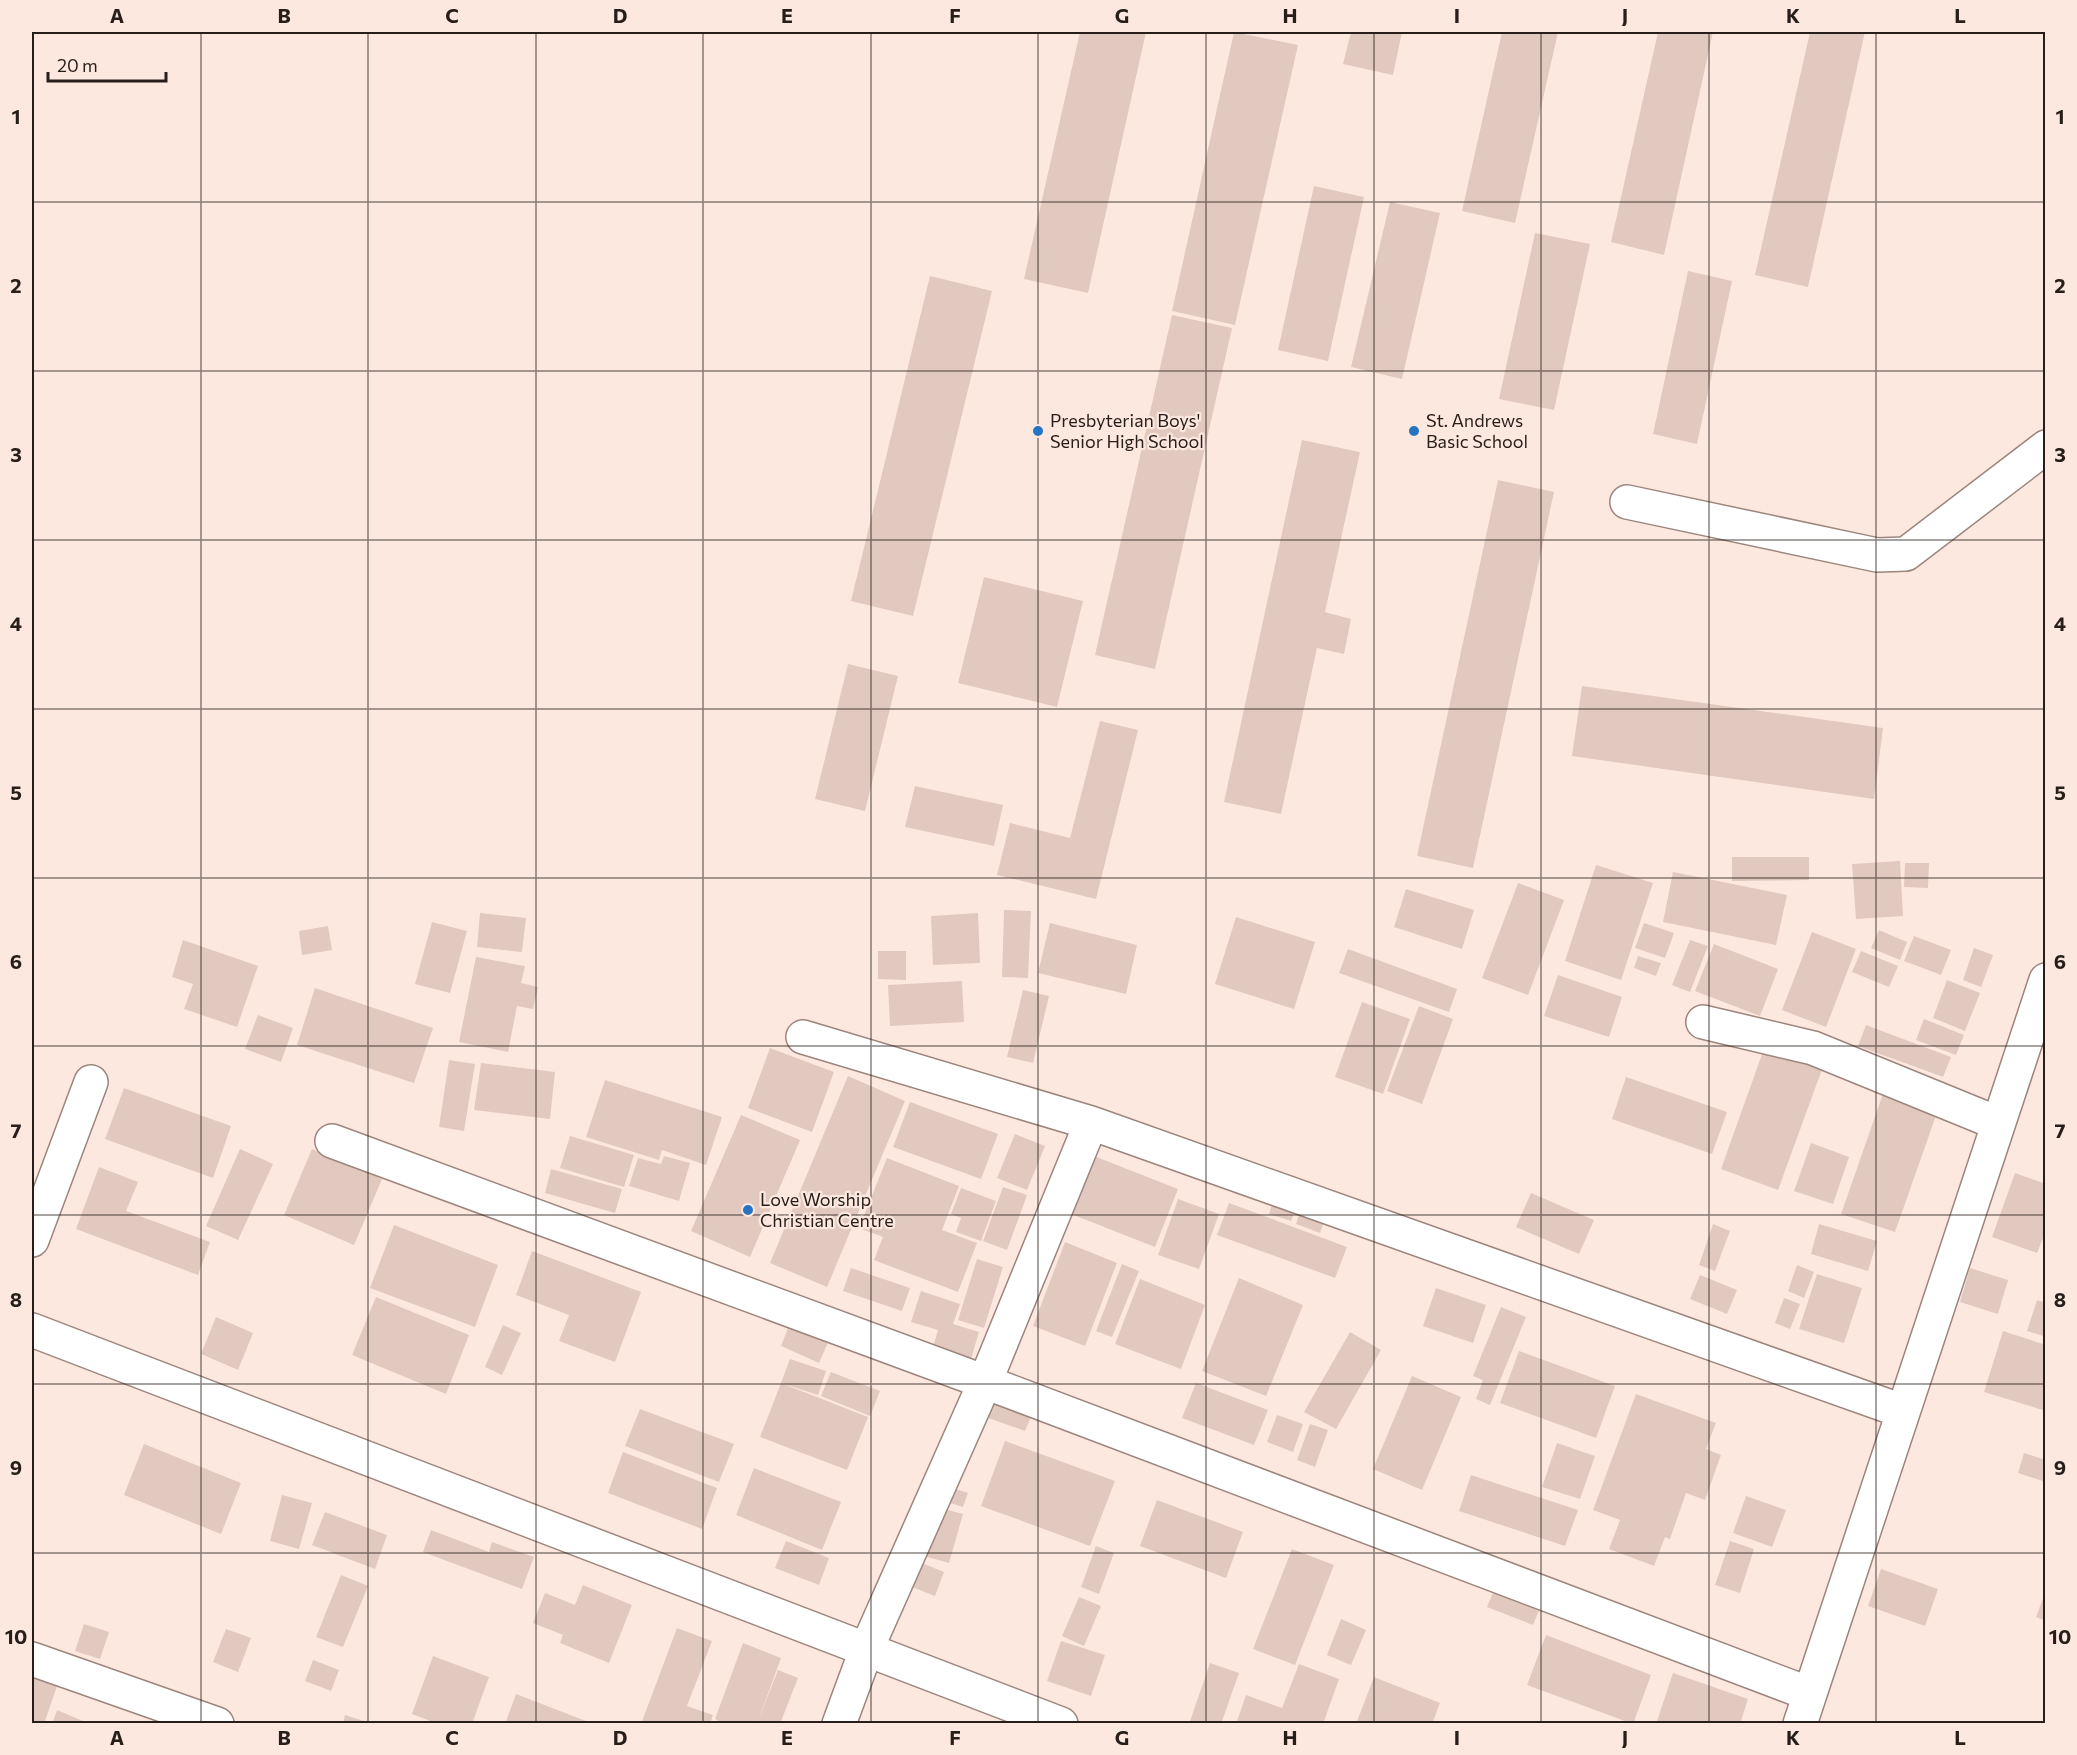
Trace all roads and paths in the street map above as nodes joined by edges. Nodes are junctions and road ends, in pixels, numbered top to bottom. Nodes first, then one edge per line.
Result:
1 (2046, 447) edge
2 (1627, 502) dead end
3 (2046, 980) edge
4 (1703, 1022) dead end
5 (803, 1038) dead end
6 (91, 1082) dead end
7 (1091, 1123) junction
8 (1997, 1123) junction
9 (333, 1141) dead end
10 (32, 1240) edge
11 (32, 1330) edge
12 (985, 1382) junction
13 (1902, 1412) junction
14 (867, 1648) junction
15 (32, 1659) edge
16 (1805, 1709) edge
17 (217, 1724) edge
18 (839, 1724) edge
19 (1061, 1724) edge

1 - 2 street
3 - 8 street
4 - 8 street
5 - 7 street
6 - 10 street
7 - 12 street
7 - 13 street
8 - 13 street
9 - 12 street
11 - 14 street
12 - 14 street
12 - 16 street
13 - 16 street
14 - 18 street
14 - 19 street
15 - 17 street

